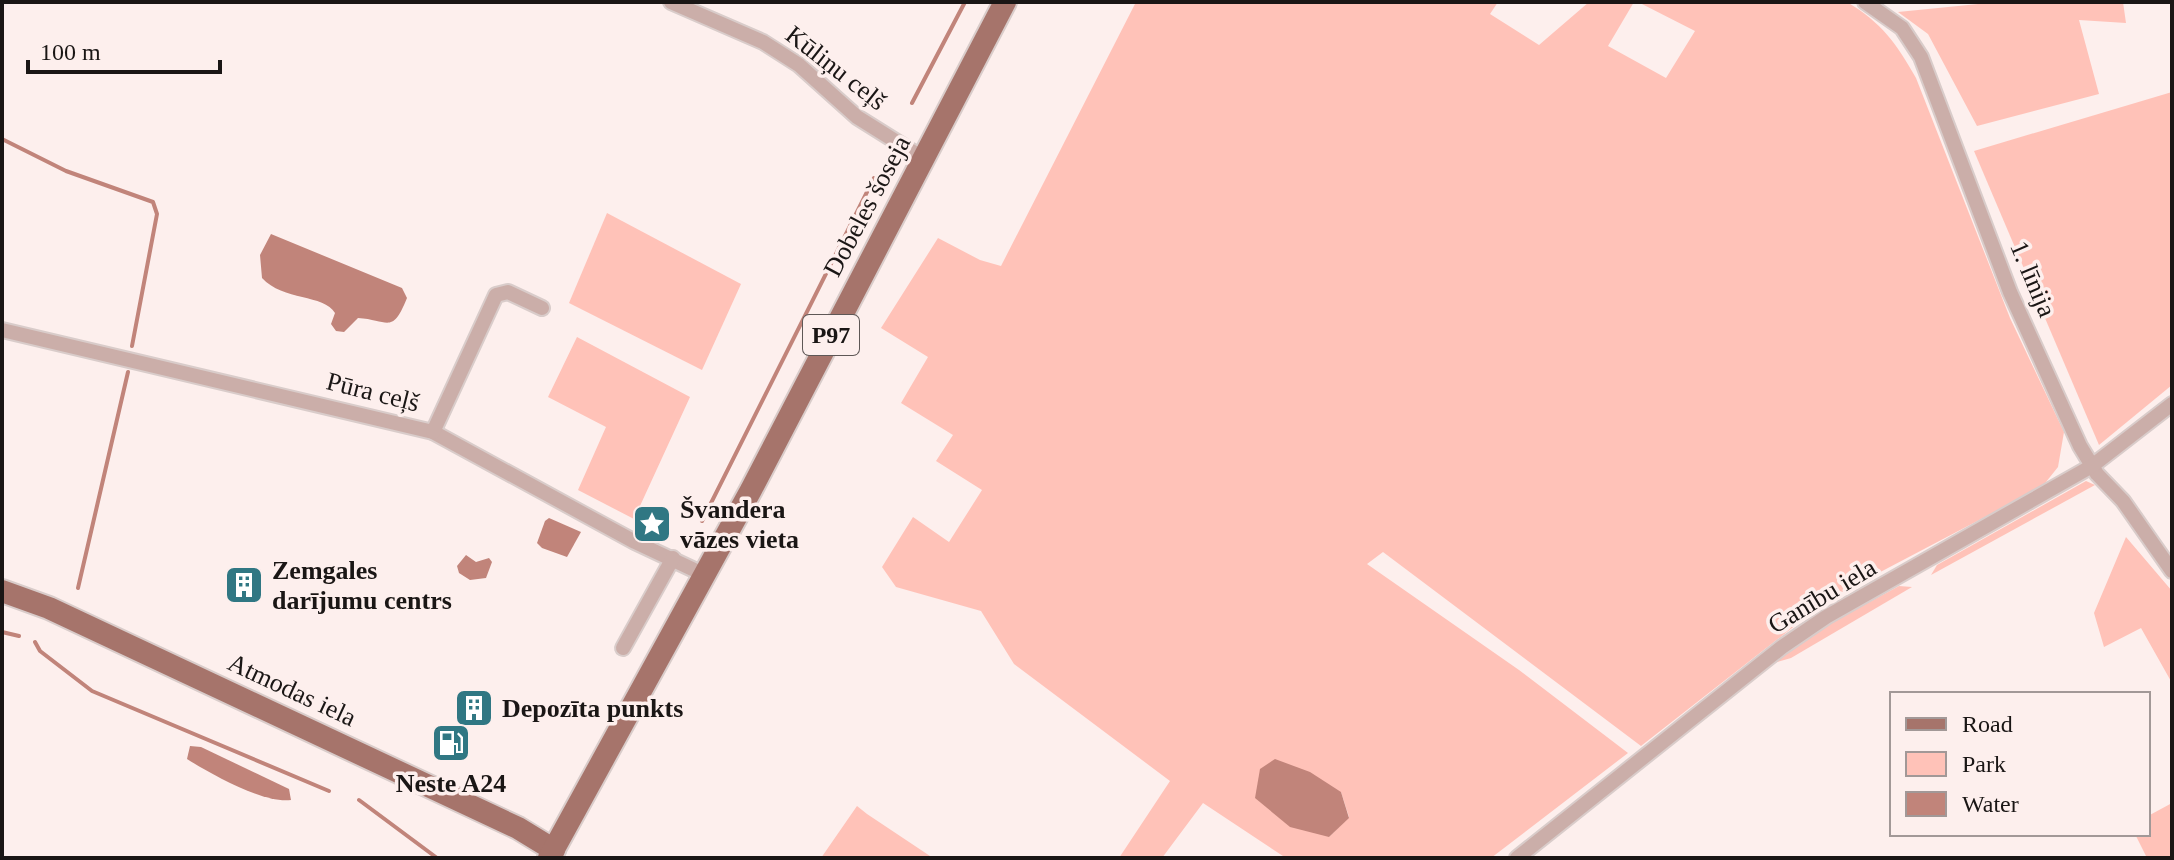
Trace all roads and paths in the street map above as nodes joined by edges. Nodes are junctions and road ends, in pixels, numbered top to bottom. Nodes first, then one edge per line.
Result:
1 (671, 2) edge
2 (1005, 2) edge
3 (1865, 2) edge
4 (924, 159) junction
5 (542, 308) dead end
6 (2, 330) edge
7 (2172, 404) edge
8 (433, 432) junction
9 (2092, 466) junction
10 (673, 558) junction
11 (2172, 571) edge
12 (705, 575) junction
13 (2, 591) edge
14 (623, 648) dead end
15 (551, 854) edge
16 (1517, 858) edge

1 - 4 street, Kūliņu ceļš
2 - 4 main road, Dobeles šoseja / P97
3 - 9 street, 1. līnija
4 - 12 main road, Dobeles šoseja / P97
5 - 8 street
6 - 8 street, Pūra ceļš
7 - 9 street, Ganību iela
8 - 10 street, Pūra ceļš
9 - 11 street, 1. līnija
9 - 16 street, Ganību iela
10 - 12 street, Pūra ceļš
10 - 14 street
12 - 15 main road, Dobeles šoseja / P97
13 - 15 main road, Atmodas iela

